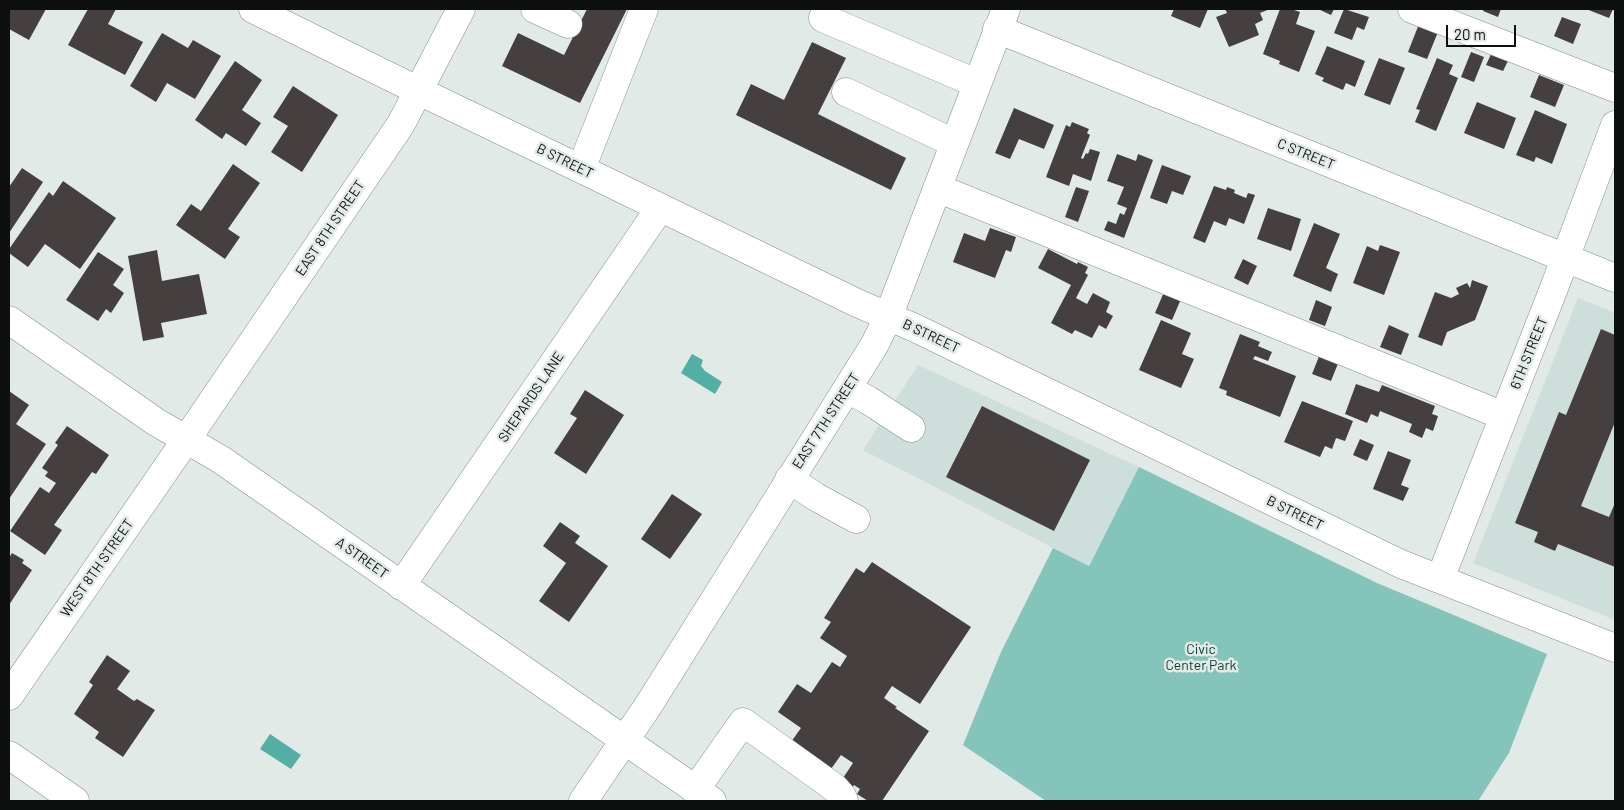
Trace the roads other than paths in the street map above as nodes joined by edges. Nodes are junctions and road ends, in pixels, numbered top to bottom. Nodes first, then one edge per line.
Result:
1 (252, 9) edge
2 (461, 9) edge
3 (535, 9) edge
4 (644, 9) edge
5 (1412, 9) edge
6 (823, 18) dead end
7 (1002, 19) edge
8 (568, 24) dead end
9 (976, 83) junction
10 (1615, 88) edge
11 (419, 91) junction
12 (846, 92) dead end
13 (1615, 125) edge
14 (954, 142) junction
15 (581, 168) junction
16 (937, 188) junction
17 (660, 208) junction
18 (1564, 258) junction
19 (1615, 278) edge
20 (888, 317) junction
21 (9, 320) edge
22 (847, 389) junction
23 (1504, 416) junction
24 (911, 428) dead end
25 (186, 440) junction
26 (789, 480) junction
27 (856, 519) dead end
28 (1440, 579) junction
29 (401, 586) junction
30 (1615, 648) edge
31 (9, 696) edge
32 (625, 741) junction
33 (9, 755) edge
34 (704, 796) edge
35 (75, 801) edge
36 (583, 801) edge
37 (844, 801) edge

1 - 11 street, B STREET
2 - 11 street, EAST 8TH STREET
3 - 8 street
4 - 15 street
5 - 10 street
6 - 9 street
7 - 9 street, EAST 7TH STREET
7 - 18 street, C STREET
9 - 14 street, EAST 7TH STREET
11 - 15 street, B STREET
11 - 25 street, EAST 8TH STREET
12 - 14 street
13 - 18 street, 6TH STREET
14 - 16 street, EAST 7TH STREET
15 - 17 street, B STREET
16 - 20 street, EAST 7TH STREET
16 - 23 street
17 - 20 street, B STREET
17 - 29 street, SHEPARDS LANE
18 - 19 street, C STREET
18 - 23 street, 6TH STREET
20 - 22 street, EAST 7TH STREET
20 - 28 street, B STREET
21 - 25 street, A STREET
22 - 24 street
22 - 26 street, EAST 7TH STREET
23 - 28 street, 6TH STREET
25 - 29 street, A STREET
25 - 31 street, WEST 8TH STREET
26 - 27 street
26 - 32 street, EAST 7TH STREET
28 - 30 street, B STREET
29 - 32 street, A STREET
32 - 34 street, A STREET
32 - 36 street, EAST 7TH STREET
33 - 35 street
34 - 37 street

